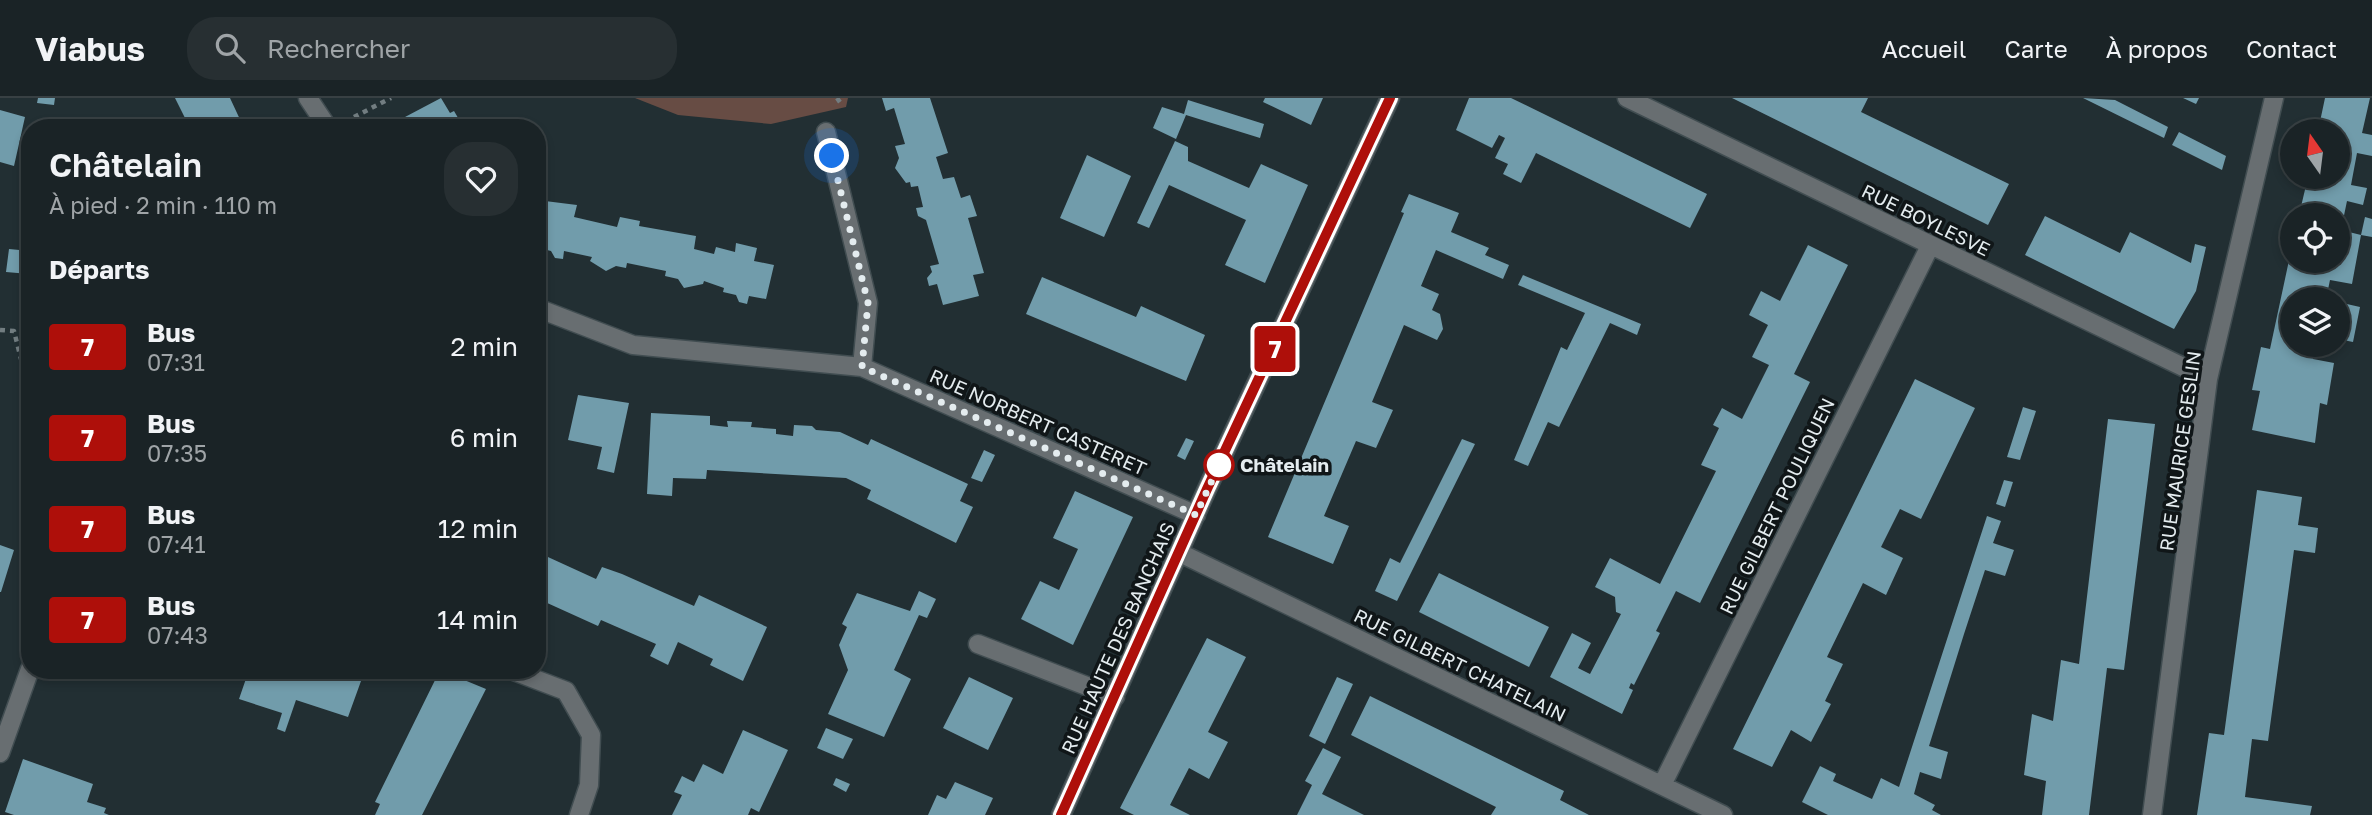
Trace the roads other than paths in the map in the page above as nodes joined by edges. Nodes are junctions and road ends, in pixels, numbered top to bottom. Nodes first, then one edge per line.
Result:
1 (308, 98) edge
2 (1390, 98) edge
3 (1627, 98) edge
4 (2274, 98) edge
5 (322, 119) edge
6 (826, 132) dead end
7 (1930, 246) junction
8 (546, 311) edge
9 (862, 367) junction
10 (2208, 379) junction
11 (1196, 515) junction
12 (1180, 553) junction
13 (978, 644) dead end
14 (26, 679) edge
15 (535, 679) edge
16 (1115, 697) junction
17 (0, 753) edge
18 (1662, 785) junction
19 (579, 815) edge
20 (1061, 815) edge
21 (1723, 815) edge
22 (2152, 815) edge

1 - 5 street
2 - 11 street, RUE HAUTE DES BANCHAIS
3 - 7 street, RUE BOYLESVE
4 - 10 street, RUE MAURICE GESLIN
6 - 9 street
7 - 10 street, RUE BOYLESVE
7 - 18 street, RUE GILBERT POULIQUEN
8 - 9 street, RUE NORBERT CASTERET
9 - 11 street, RUE NORBERT CASTERET
10 - 22 street, RUE MAURICE GESLIN
11 - 12 street, RUE HAUTE DES BANCHAIS
12 - 16 street, RUE HAUTE DES BANCHAIS
12 - 18 street, RUE GILBERT CHATELAIN
13 - 16 street
14 - 17 street
15 - 19 street
16 - 20 street, RUE HAUTE DES BANCHAIS
18 - 21 street, RUE GILBERT CHATELAIN

